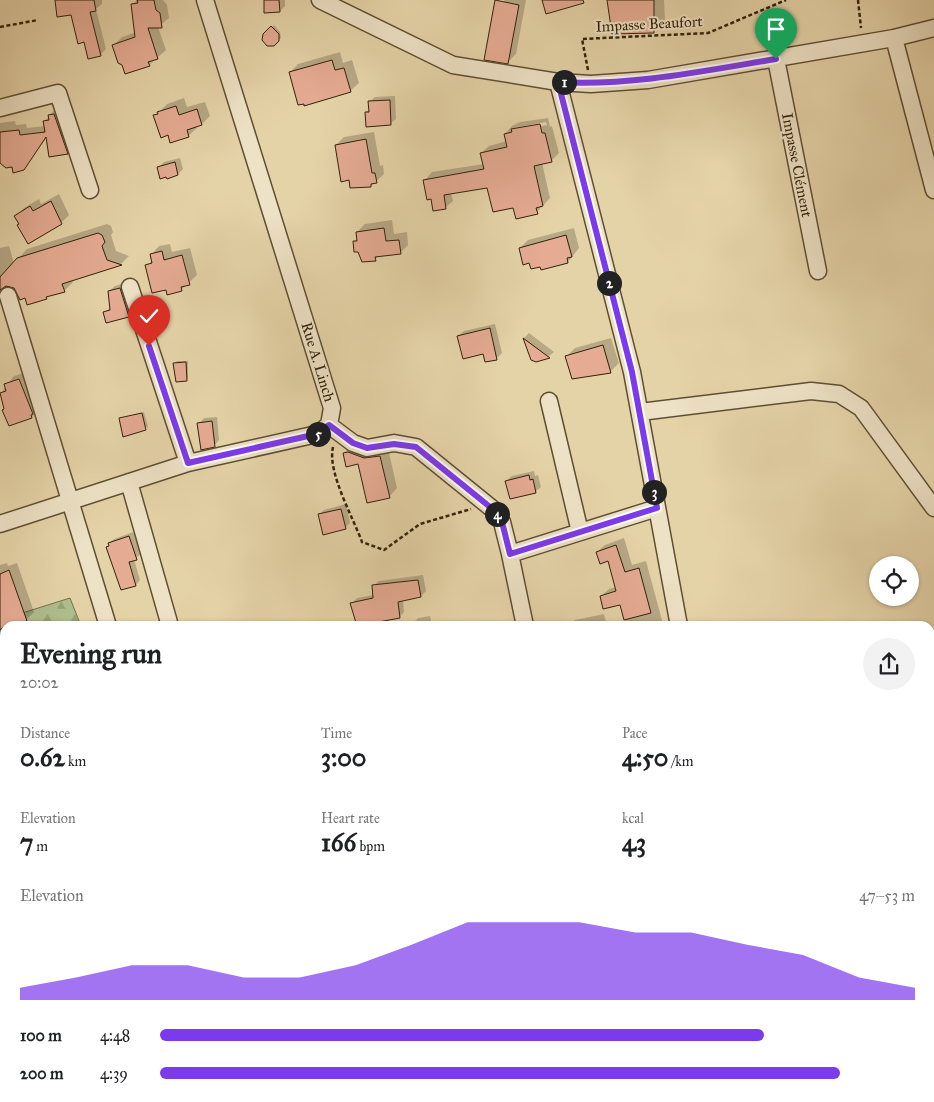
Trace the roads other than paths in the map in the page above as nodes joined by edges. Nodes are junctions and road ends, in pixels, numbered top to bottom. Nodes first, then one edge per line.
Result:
1 (205, 0) edge
2 (320, 0) edge
3 (934, 28) edge
4 (894, 38) junction
5 (776, 59) junction
6 (558, 82) junction
7 (0, 108) edge
8 (90, 190) dead end
9 (934, 190) edge
10 (818, 271) dead end
11 (130, 287) dead end
12 (8, 296) dead end
13 (549, 401) dead end
14 (640, 412) junction
15 (333, 428) junction
16 (188, 463) junction
17 (129, 482) junction
18 (69, 501) junction
19 (657, 508) junction
20 (934, 508) edge
21 (0, 524) edge
22 (580, 532) junction
23 (510, 554) junction
24 (106, 621) edge
25 (169, 621) edge
26 (524, 621) edge
27 (678, 621) edge

1 - 15 street, Rue A. Linch
2 - 6 street
3 - 4 street
4 - 5 street
4 - 9 street
5 - 6 street
5 - 10 street, Impasse Clément
6 - 14 street
7 - 8 street
11 - 16 street
12 - 18 street
13 - 22 street
14 - 19 street
14 - 20 street
15 - 16 street, Rue A. Linch
15 - 23 street
16 - 17 street, Rue A. Linch
17 - 18 street, Rue A. Linch
17 - 25 street
18 - 21 street, Rue A. Linch
18 - 24 street
19 - 22 street
19 - 27 street
22 - 23 street
23 - 26 street

